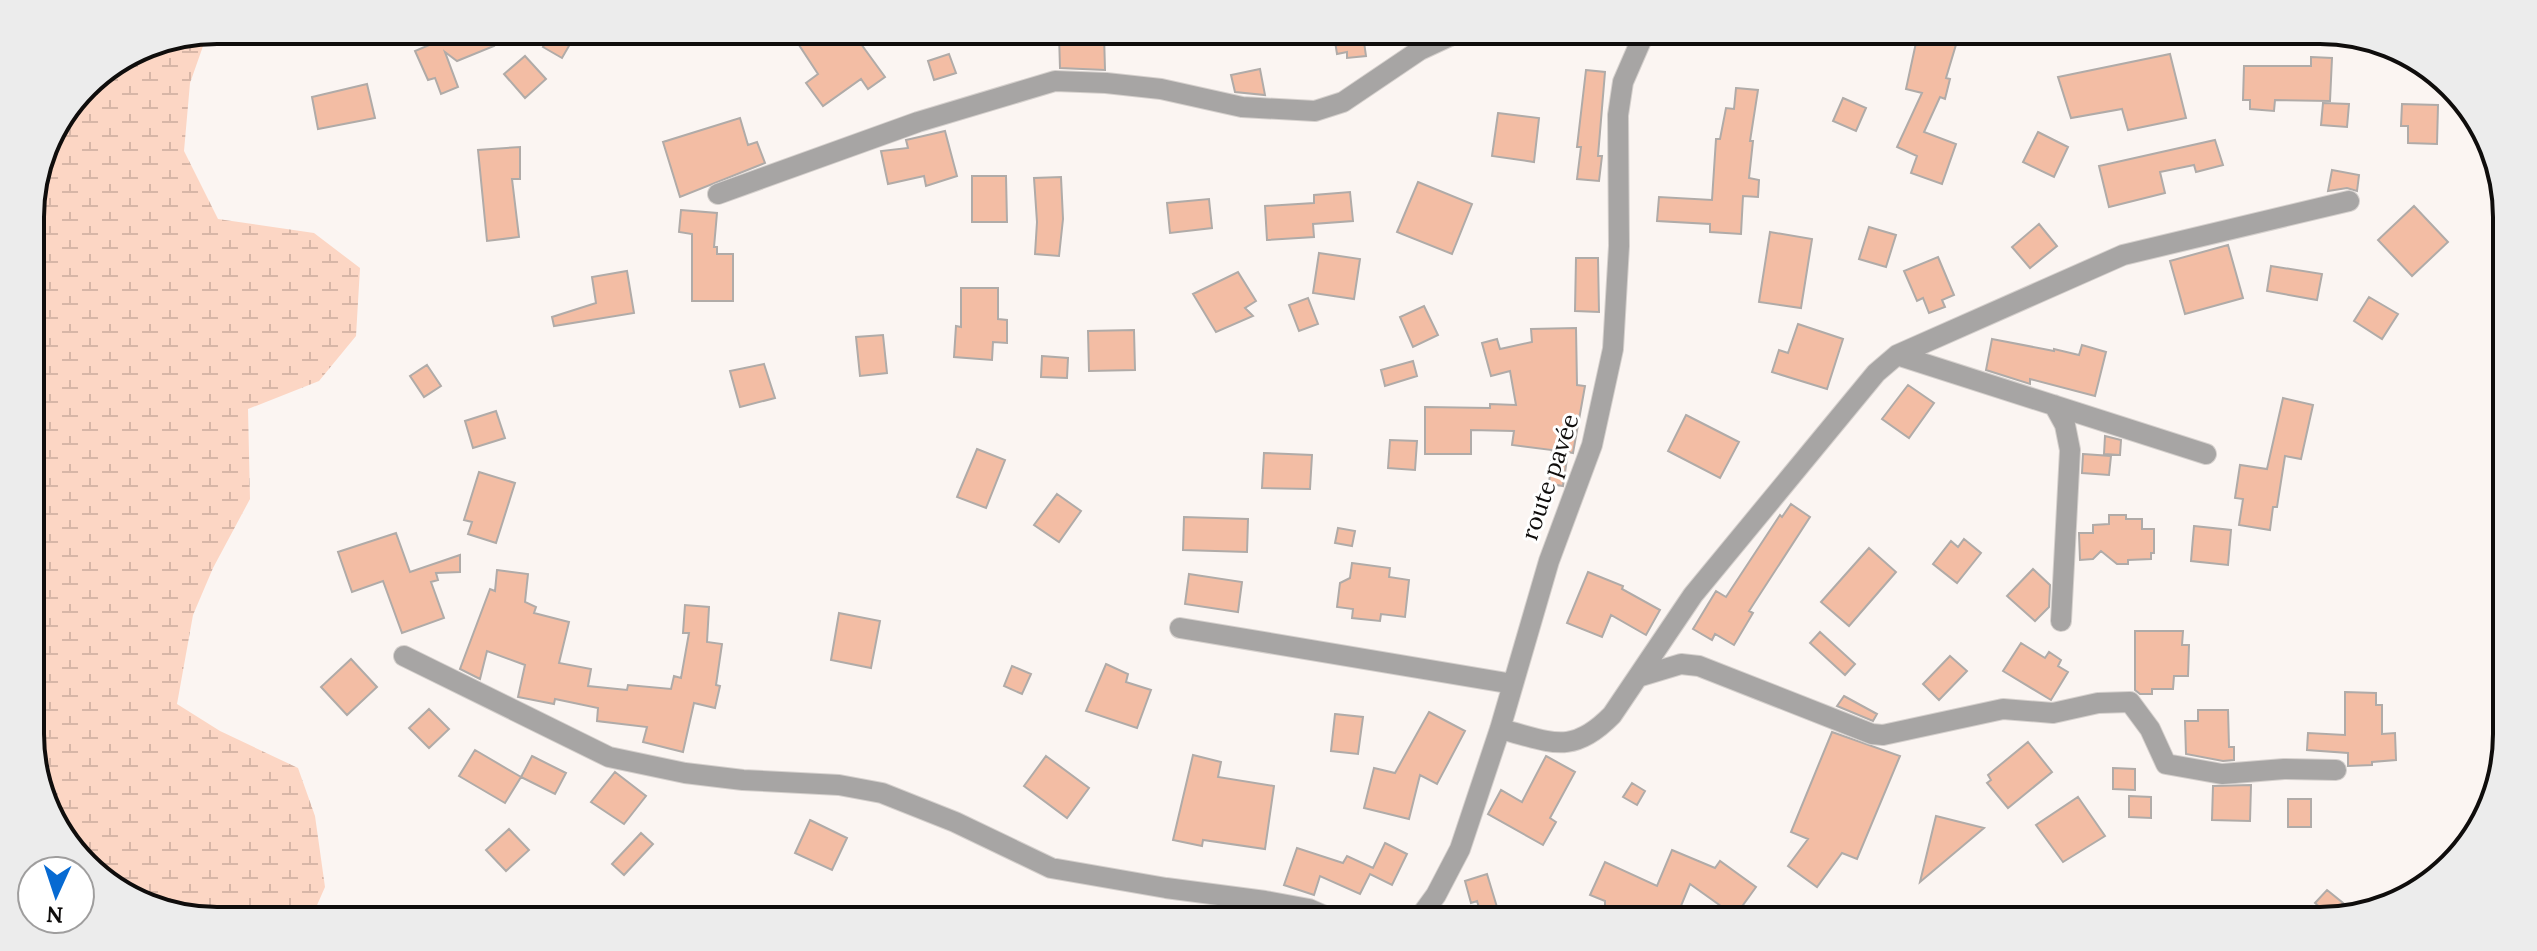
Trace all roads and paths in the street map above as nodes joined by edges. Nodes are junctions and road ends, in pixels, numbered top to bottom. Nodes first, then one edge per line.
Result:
1 (1433, 44) edge
2 (1640, 44) edge
3 (718, 194) dead end
4 (2349, 201) dead end
5 (1897, 355) junction
6 (2054, 405) junction
7 (2206, 454) dead end
8 (2061, 621) dead end
9 (1180, 628) dead end
10 (404, 656) dead end
11 (1638, 677) junction
12 (1513, 684) junction
13 (1500, 729) junction
14 (2336, 770) dead end
15 (1298, 907) edge
16 (1427, 907) edge

1 - 3 street
2 - 12 street, route pavée
4 - 5 street
5 - 6 street
5 - 11 street
6 - 7 street
6 - 8 street
9 - 12 street
10 - 15 street
11 - 13 street
11 - 14 street
12 - 13 street, route pavée
13 - 16 street, route pavée

